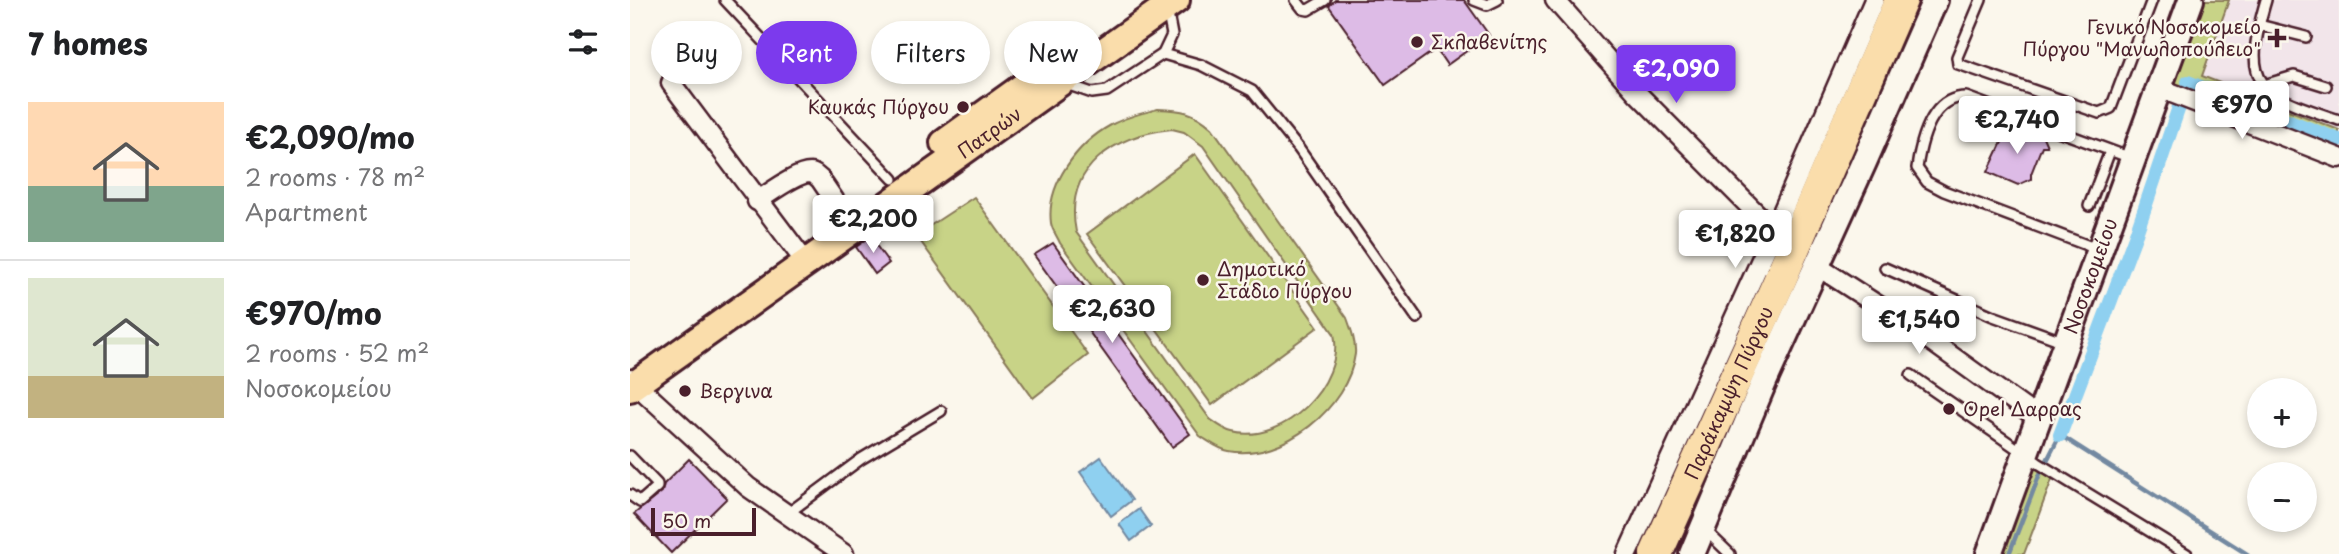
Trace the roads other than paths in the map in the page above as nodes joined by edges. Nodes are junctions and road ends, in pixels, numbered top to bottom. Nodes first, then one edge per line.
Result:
1 (725, 0) edge
2 (1296, 0) edge
3 (1325, 0) edge
4 (1474, 0) edge
5 (1497, 0) edge
6 (1555, 0) edge
7 (1874, 0) edge
8 (1901, 0) edge
9 (1935, 0) edge
10 (1981, 0) edge
11 (2151, 0) edge
12 (2191, 0) edge
13 (2266, 0) edge
14 (1164, 2) edge
15 (2259, 24) junction
16 (2306, 37) dead end
17 (1102, 50) edge
18 (1163, 54) junction
19 (672, 84) edge
20 (1058, 84) edge
21 (1065, 84) edge
22 (2264, 85) junction
23 (2326, 86) dead end
24 (2160, 88) junction
25 (2339, 120) edge
26 (2110, 151) junction
27 (2339, 158) edge
28 (2133, 159) junction
29 (893, 179) junction
30 (757, 201) junction
31 (2090, 206) dead end
32 (849, 221) junction
33 (1774, 232) junction
34 (2100, 250) junction
35 (800, 256) junction
36 (1817, 266) junction
37 (1885, 268) dead end
38 (1417, 318) dead end
39 (2066, 343) junction
40 (1910, 374) dead end
41 (631, 380) edge
42 (941, 411) dead end
43 (2039, 419) junction
44 (630, 456) edge
45 (2032, 460) junction
46 (630, 495) edge
47 (787, 514) junction
48 (1703, 528) junction
49 (844, 554) edge
50 (1627, 554) edge
51 (1656, 554) edge
52 (1692, 554) edge
53 (1730, 554) edge
54 (1990, 554) edge
55 (2187, 554) edge

1 - 29 lane
2 - 3 lane
4 - 5 lane
6 - 33 street
7 - 33 street
8 - 51 highway, Παράκαμψη Πύργου
9 - 36 street
10 - 11 lane
12 - 24 street, Νοσοκομείου
13 - 15 lane
14 - 17 main road, Πατρών
14 - 18 lane
14 - 29 main road, Πατρών
15 - 16 lane
15 - 22 lane
18 - 21 lane
18 - 38 lane
19 - 30 street
20 - 32 main road, Πατρών
22 - 23 lane
22 - 25 lane
24 - 27 street
24 - 28 street, Νοσοκομείου
26 - 28 lane
26 - 31 lane
26 - 34 lane
28 - 34 street, Νοσοκομείου
29 - 32 main road, Πατρών
30 - 32 street
30 - 35 street
32 - 35 main road, Πατρών
33 - 50 street
34 - 39 street, Νοσοκομείου
35 - 41 main road, Πατρών
36 - 43 street
36 - 48 street
37 - 39 lane
39 - 43 street, Νοσοκομείου
40 - 45 lane
41 - 47 street
42 - 47 lane
43 - 45 street, Νοσοκομείου
44 - 46 lane
45 - 54 street, Νοσοκομείου
45 - 55 lane
47 - 49 street
48 - 52 street
48 - 53 lane

